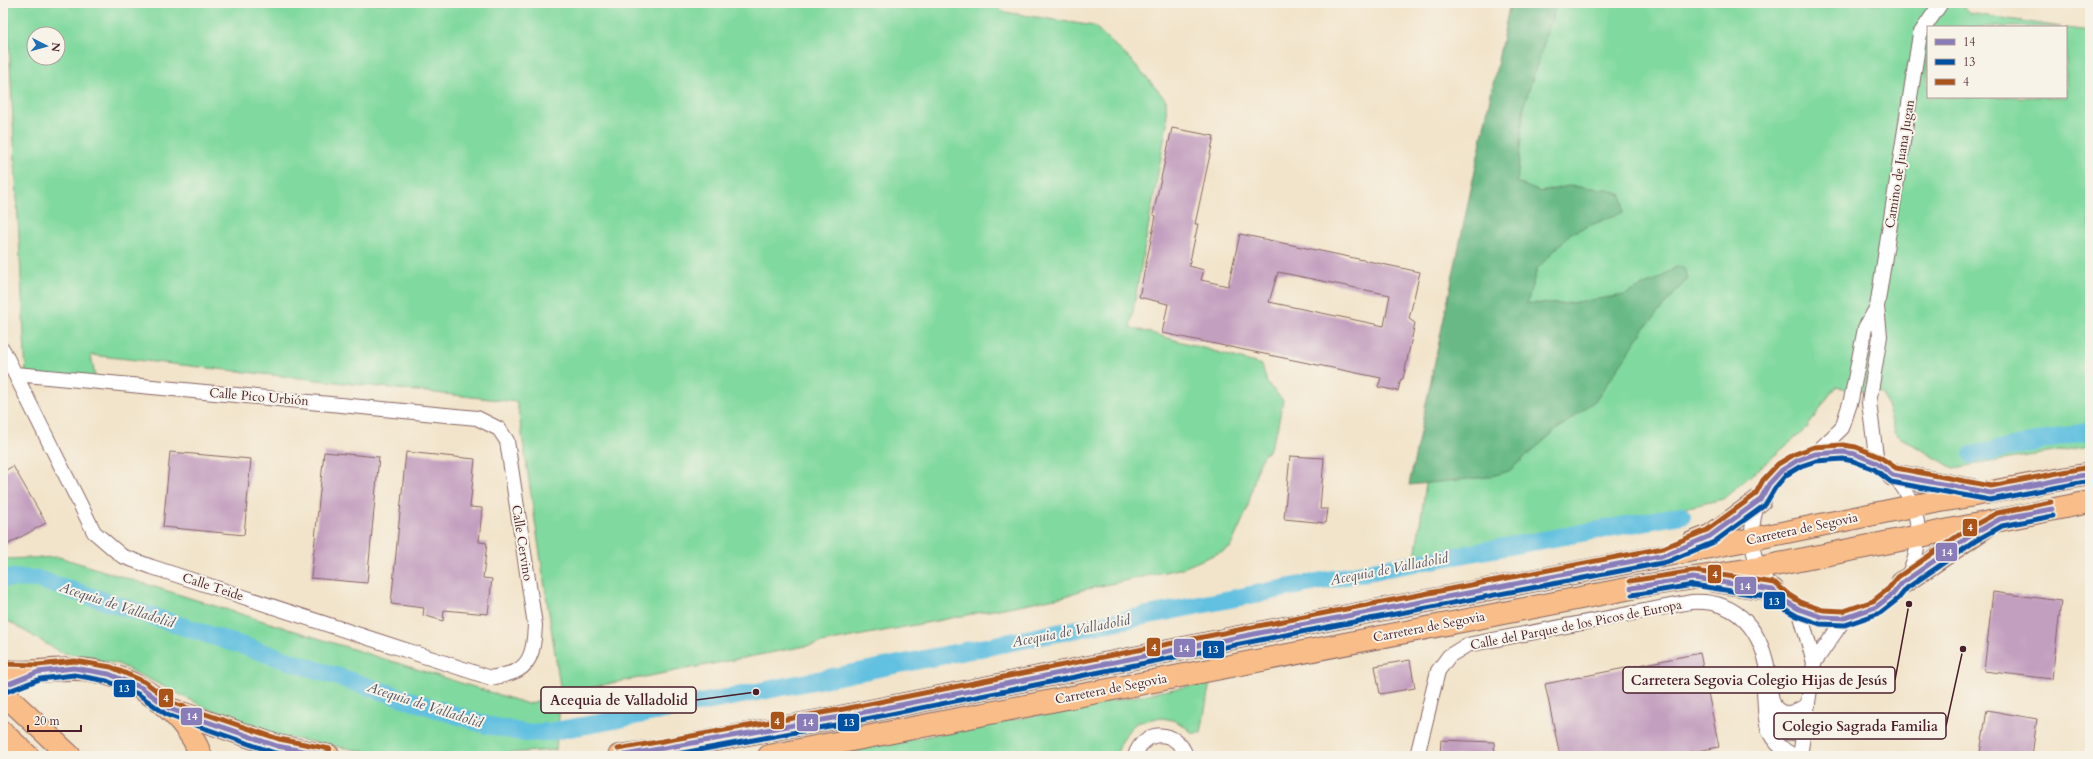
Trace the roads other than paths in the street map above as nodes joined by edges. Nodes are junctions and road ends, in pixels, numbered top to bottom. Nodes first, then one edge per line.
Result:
1 (1942, 3) edge
2 (1877, 307) junction
3 (3, 350) edge
4 (16, 374) junction
5 (499, 429) joint
6 (1815, 454) junction
7 (1885, 469) junction
8 (2090, 474) edge
9 (1991, 493) junction
10 (1760, 500) junction
11 (2090, 502) edge
12 (1913, 506) junction
13 (2000, 519) junction
14 (1918, 536) junction
15 (1752, 539) junction
16 (1666, 555) junction
17 (1759, 568) junction
18 (1693, 578) junction
19 (1902, 583) junction
20 (1773, 590) junction
21 (1799, 610) junction
22 (1844, 618) junction
23 (1764, 652) junction
24 (529, 659) joint
25 (1814, 663) junction
26 (3, 671) edge
27 (38, 672) junction
28 (3, 686) edge
29 (3, 693) edge
30 (1808, 705) junction
31 (170, 709) junction
32 (1765, 709) junction
33 (1804, 729) junction
34 (3, 733) edge
35 (28, 756) edge
36 (70, 756) edge
37 (201, 756) edge
38 (330, 756) edge
39 (620, 756) edge
40 (769, 756) edge
41 (1135, 756) edge
42 (1186, 756) edge
43 (1417, 756) edge
44 (1794, 756) edge
45 (1800, 756) edge

1 - 2 street, Camino de Juana Jugan
2 - 6 street, Camino de Juana Jugan
2 - 7 street, Camino de Juana Jugan
3 - 4 street, Calle Teide
4 - 5 street, Calle Pico Urbión
4 - 24 street, Calle Teide
5 - 24 street, Calle Cervino
6 - 7 street
6 - 10 street
7 - 9 main road
7 - 12 street
8 - 9 main road, Carretera de Segovia
9 - 12 main road, Carretera de Segovia
10 - 15 street
10 - 16 main road
11 - 13 main road, Carretera de Segovia
12 - 14 street
12 - 15 main road, Carretera de Segovia
13 - 14 main road, Carretera de Segovia
13 - 19 main road
14 - 17 main road, Carretera de Segovia
14 - 19 street
15 - 16 main road, Carretera de Segovia
15 - 17 street
16 - 39 main road, Carretera de Segovia
17 - 18 main road, Carretera de Segovia
17 - 20 street
18 - 20 main road
18 - 40 main road, Carretera de Segovia
19 - 22 street
20 - 21 street
21 - 22 street
21 - 25 street
22 - 25 street
23 - 30 street, Calle del Parque de los Picos de Europa
23 - 32 street, Calle del Parque de los Picos de Europa
23 - 43 street, Calle del Parque de los Picos de Europa
25 - 30 street
26 - 27 main road
27 - 28 main road
27 - 31 main road
29 - 36 main road
30 - 33 street
31 - 37 main road
31 - 38 main road
32 - 33 street, Calle del Parque de los Picos de Europa
32 - 44 street, Calle del Parque de los Picos de Europa
33 - 45 street
34 - 35 main road
41 - 42 street

